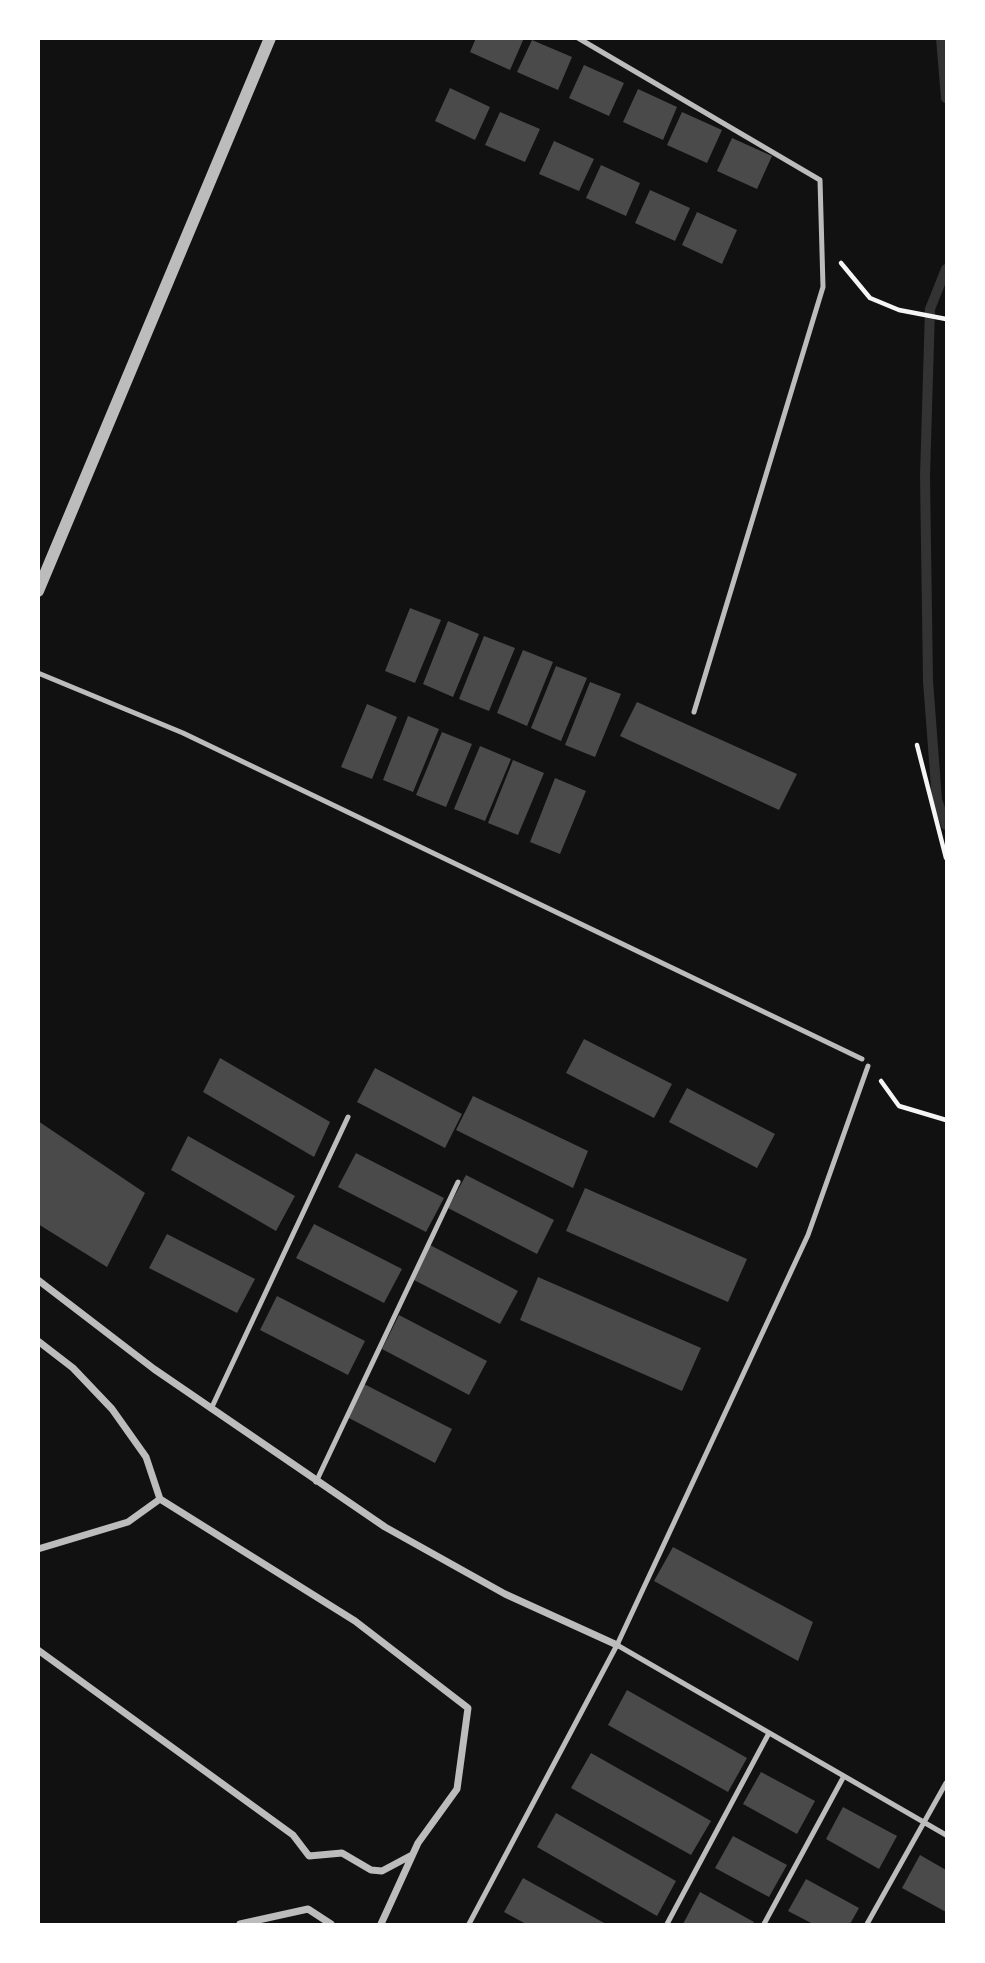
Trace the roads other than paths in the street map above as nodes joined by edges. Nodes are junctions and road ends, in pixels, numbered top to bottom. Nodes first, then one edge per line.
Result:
1 (270, 38) edge
2 (578, 38) edge
3 (38, 591) edge
4 (38, 673) edge
5 (694, 712) dead end
6 (862, 1059) dead end
7 (867, 1066) road end
8 (348, 1117) dead end
9 (458, 1182) dead end
10 (38, 1280) edge
11 (38, 1341) edge
12 (211, 1409) junction
13 (316, 1482) junction
14 (160, 1499) junction
15 (38, 1549) edge
16 (617, 1645) junction
17 (38, 1650) edge
18 (769, 1733) junction
19 (844, 1776) junction
20 (947, 1783) edge
21 (925, 1823) junction
22 (947, 1835) edge
23 (412, 1855) junction
24 (240, 1924) edge
25 (331, 1924) edge
26 (381, 1924) edge
27 (469, 1924) edge
28 (667, 1924) edge
29 (764, 1924) edge
30 (867, 1924) edge

1 - 3 street
2 - 5 lane
4 - 6 lane
7 - 16 lane
8 - 12 lane
9 - 13 lane
10 - 12 street
11 - 14 street
12 - 13 street
13 - 16 street
14 - 15 street
14 - 23 street
16 - 18 lane
16 - 27 lane
17 - 23 street
18 - 19 lane
18 - 28 lane
19 - 21 lane
19 - 29 lane
20 - 21 lane
21 - 22 lane
21 - 30 lane
23 - 26 street
24 - 25 street

